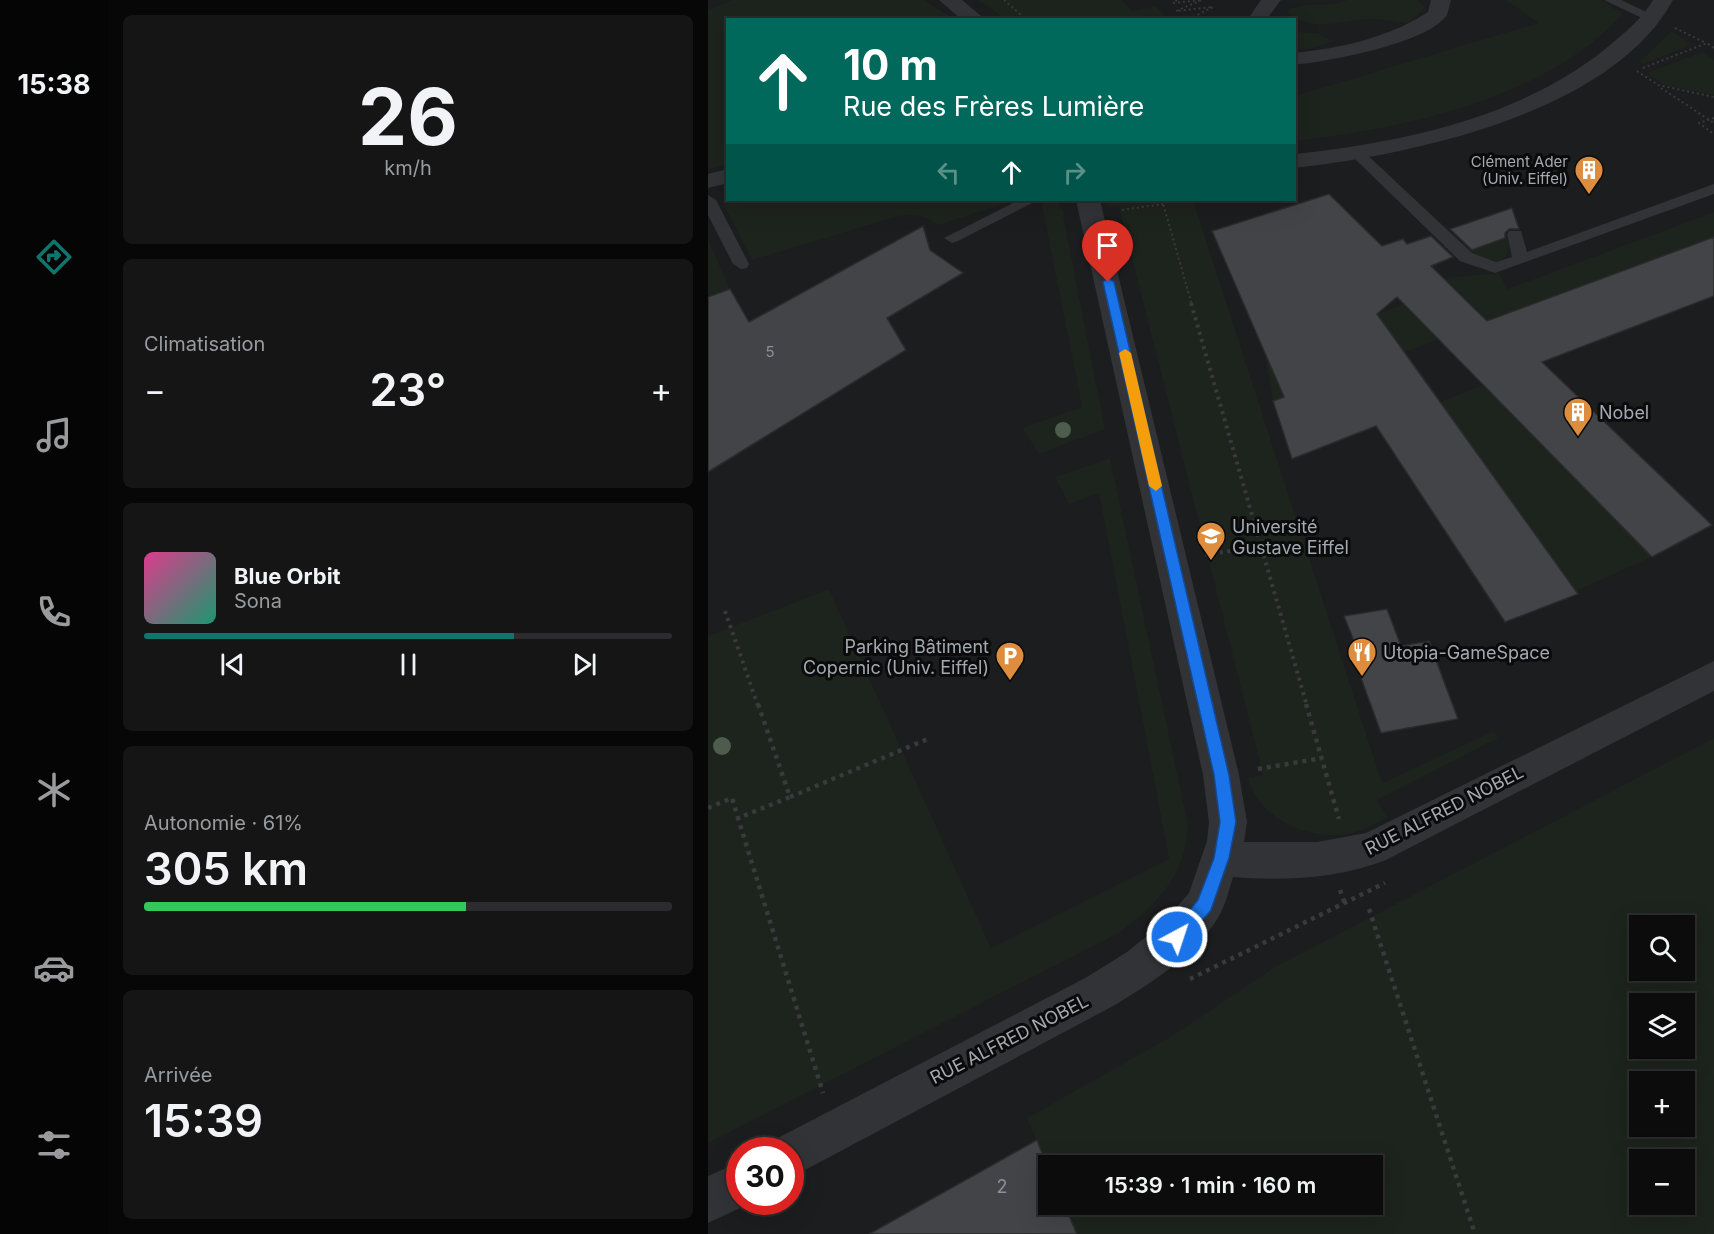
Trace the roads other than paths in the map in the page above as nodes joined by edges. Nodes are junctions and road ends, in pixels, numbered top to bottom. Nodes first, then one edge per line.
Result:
1 (949, 0) edge
2 (1270, 0) edge
3 (1441, 0) edge
4 (1610, 0) edge
5 (1657, 9) edge
6 (973, 18) edge
7 (1257, 18) edge
8 (1296, 59) edge
9 (1356, 153) junction
10 (1296, 161) edge
11 (726, 176) edge
12 (708, 181) edge
13 (1714, 189) edge
14 (708, 200) edge
15 (1028, 201) edge
16 (1088, 201) edge
17 (1515, 234) dead end
18 (952, 238) dead end
19 (1521, 260) junction
20 (741, 264) dead end
21 (1714, 675) edge
22 (1222, 858) junction
23 (804, 1148) edge
24 (726, 1191) edge
25 (708, 1200) edge

1 - 6 street
2 - 7 street
3 - 8 street
4 - 5 lane
5 - 9 street
9 - 10 street
9 - 19 lane
11 - 12 street
13 - 19 lane
14 - 20 lane
15 - 18 lane
16 - 22 street
17 - 19 lane
21 - 22 street, RUE ALFRED NOBEL
22 - 23 street, RUE ALFRED NOBEL
24 - 25 street

